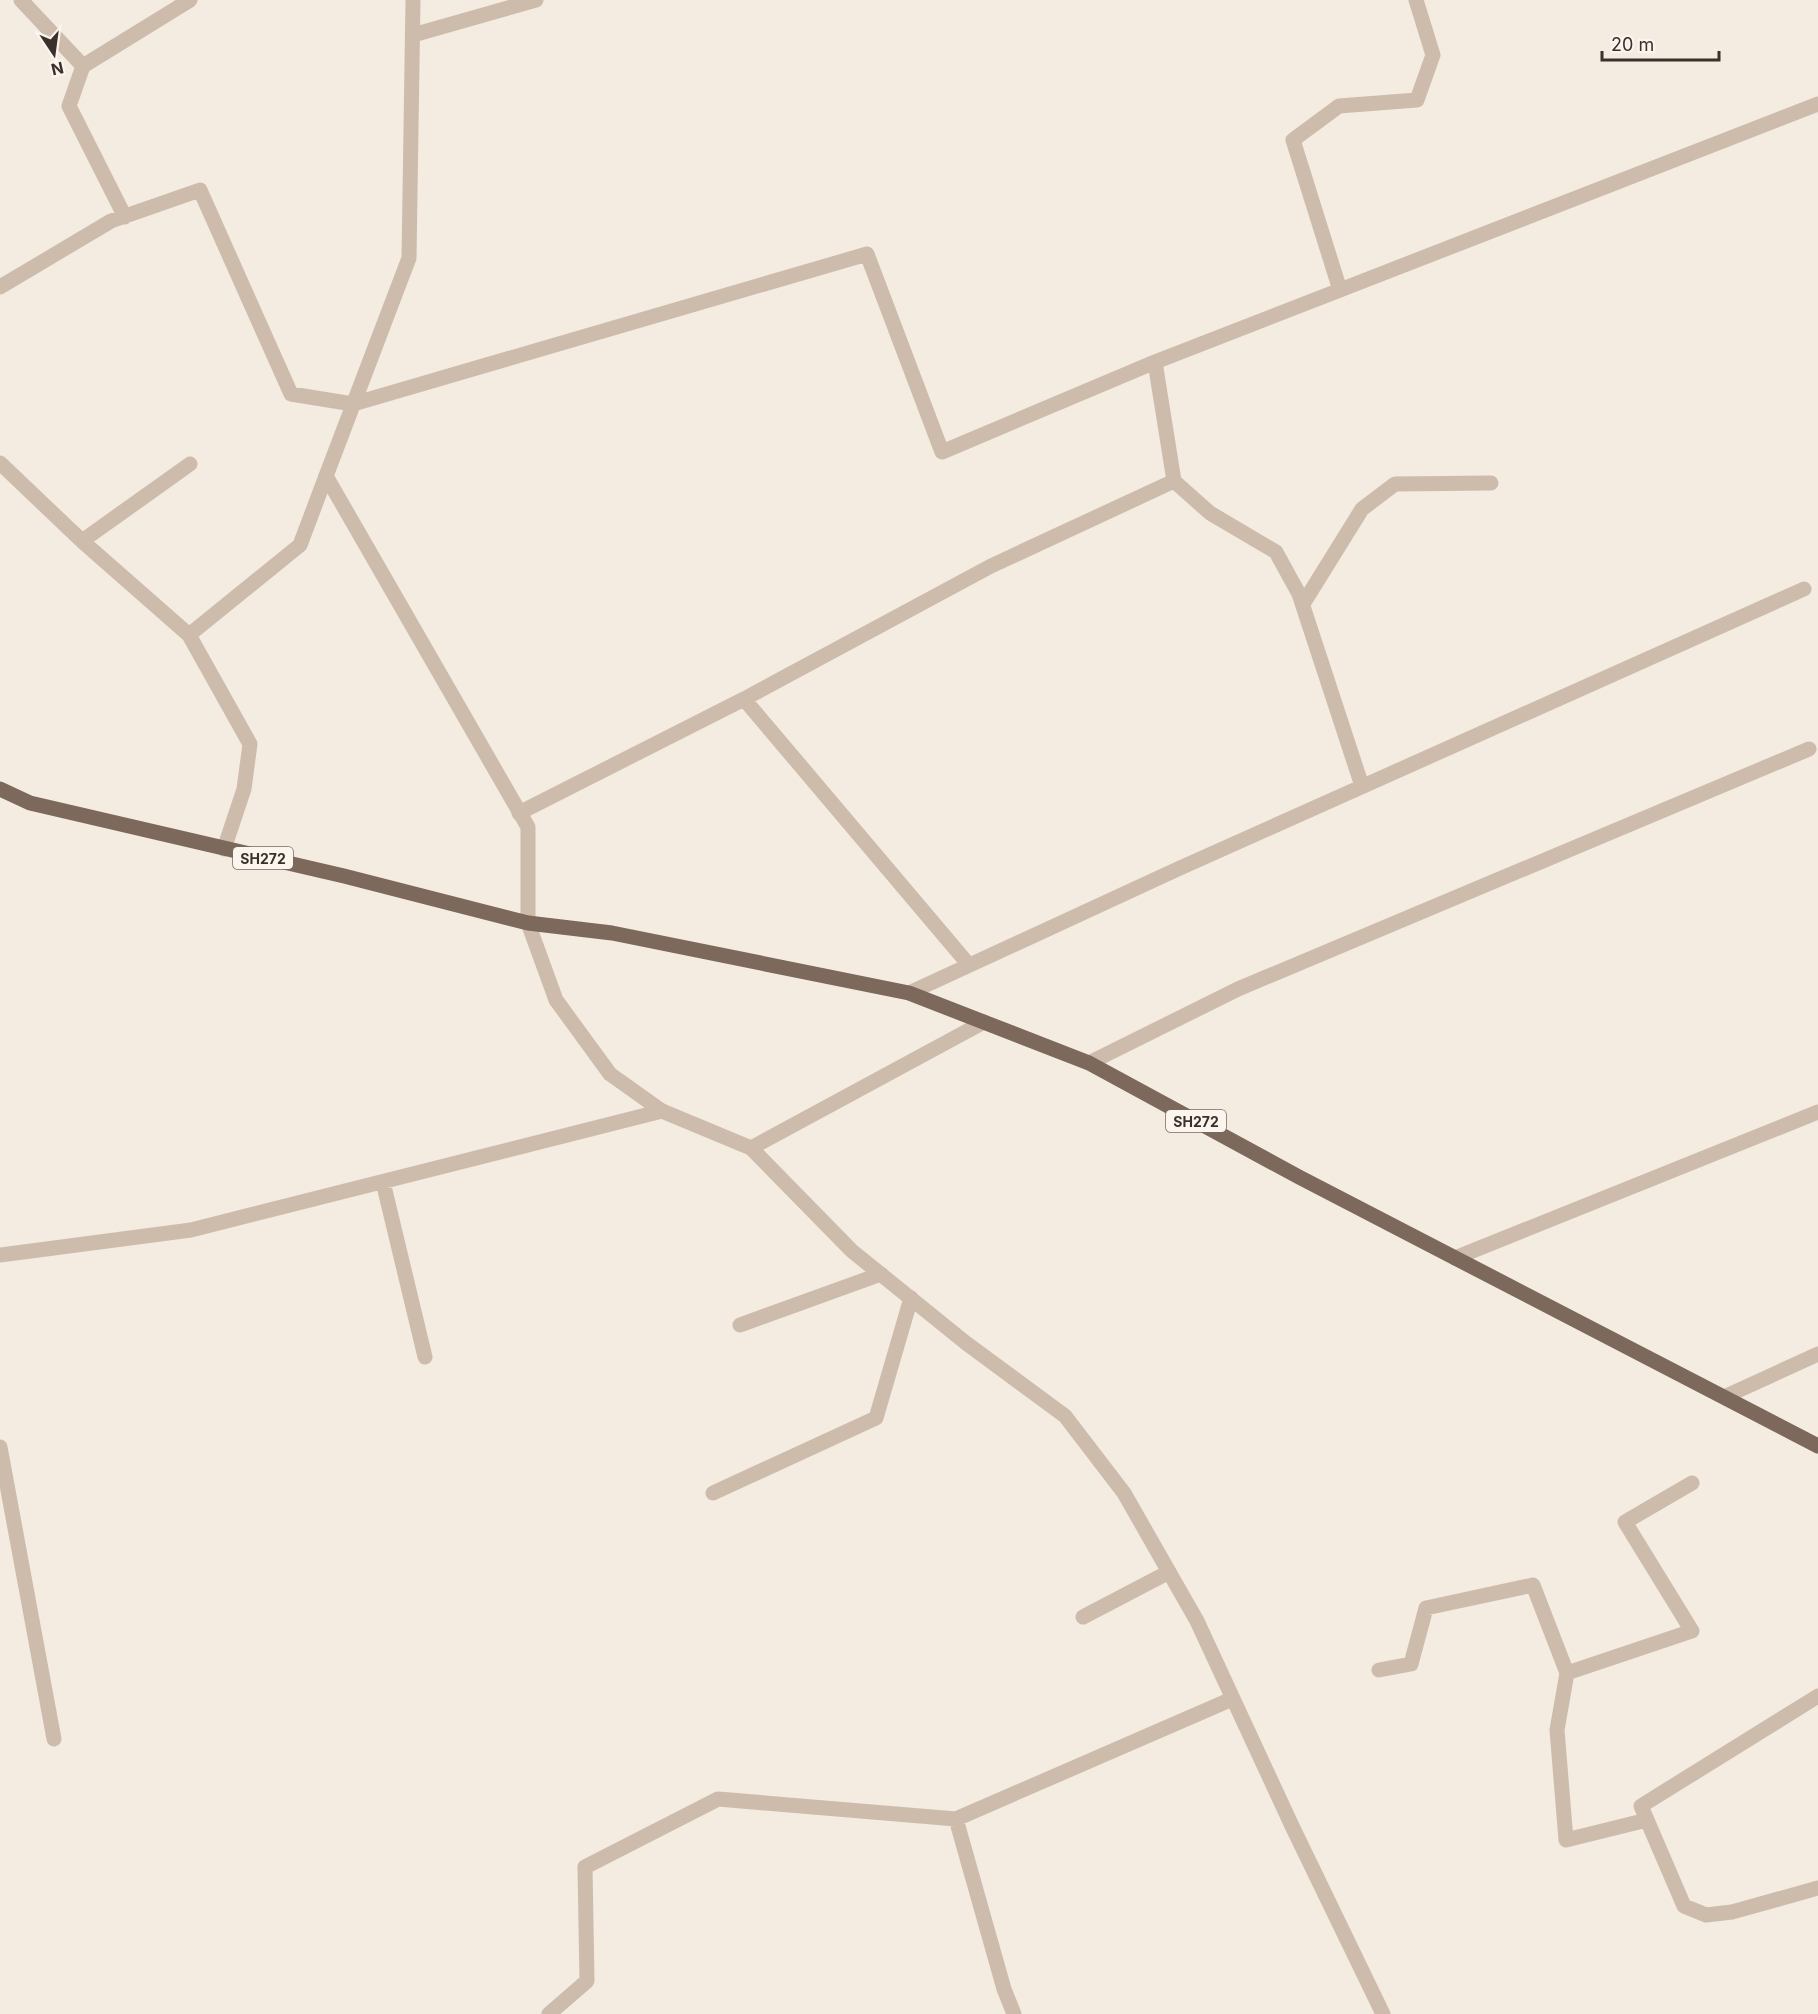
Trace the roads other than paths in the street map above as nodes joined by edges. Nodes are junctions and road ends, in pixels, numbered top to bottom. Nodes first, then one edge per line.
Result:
1 (21, 0) edge
2 (190, 0) edge
3 (413, 0) edge
4 (536, 0) edge
5 (1416, 0) edge
6 (413, 34) junction
7 (83, 66) junction
8 (1818, 104) edge
9 (125, 217) junction
10 (0, 287) edge
11 (1340, 290) junction
12 (1155, 362) junction
13 (353, 404) junction
14 (0, 463) edge
15 (190, 464) dead end
16 (326, 476) junction
17 (1173, 481) junction
18 (1491, 483) dead end
19 (81, 541) junction
20 (1804, 589) dead end
21 (1303, 604) junction
22 (189, 635) junction
23 (744, 699) junction
24 (1809, 749) dead end
25 (1362, 786) junction
26 (0, 789) edge
27 (519, 813) junction
28 (224, 849) junction
29 (528, 923) junction
30 (969, 965) junction
31 (909, 993) junction
32 (984, 1022) junction
33 (1089, 1063) junction
34 (662, 1111) junction
35 (1818, 1112) edge
36 (751, 1148) junction
37 (383, 1182) junction
38 (0, 1255) edge
39 (1455, 1258) junction
40 (881, 1274) junction
41 (911, 1298) junction
42 (740, 1325) dead end
43 (1818, 1354) edge
44 (425, 1357) dead end
45 (1724, 1397) junction
46 (1818, 1446) edge
47 (0, 1447) edge
48 (1692, 1484) dead end
49 (713, 1493) dead end
50 (1168, 1572) junction
51 (1083, 1617) dead end
52 (1379, 1670) dead end
53 (1568, 1673) junction
54 (1818, 1696) edge
55 (1232, 1699) junction
56 (54, 1739) dead end
57 (956, 1819) junction
58 (1647, 1820) junction
59 (1818, 1888) edge
60 (549, 2014) edge
61 (1014, 2014) edge
62 (1383, 2014) edge

1 - 7 street
2 - 7 street
3 - 6 street
4 - 6 street
5 - 11 street
6 - 13 street
7 - 9 street
8 - 11 street
9 - 10 street
9 - 13 street
11 - 12 street
12 - 13 street
12 - 17 street
13 - 16 street
14 - 19 street
15 - 19 street
16 - 22 street
16 - 27 street
17 - 21 street
17 - 23 street
18 - 21 street
19 - 22 street
20 - 25 street
21 - 25 street
22 - 28 street
23 - 27 street
23 - 30 street
24 - 33 street
25 - 30 street
26 - 28 main road, SH272
27 - 29 street
28 - 29 main road, SH272
29 - 31 main road, SH272
29 - 34 street
30 - 31 street
31 - 32 main road, SH272
32 - 33 main road, SH272
32 - 36 street
33 - 39 main road, SH272
34 - 36 street
34 - 37 street
35 - 39 street
36 - 40 street
37 - 38 street
37 - 44 street
39 - 45 main road, SH272
40 - 41 street
40 - 42 street
41 - 49 street
41 - 50 street
43 - 45 street
45 - 46 main road, SH272
47 - 56 street
48 - 53 street
50 - 51 street
50 - 55 street
52 - 53 street
53 - 58 street
54 - 58 street
55 - 57 street
55 - 62 street
57 - 60 street
57 - 61 street
58 - 59 street

